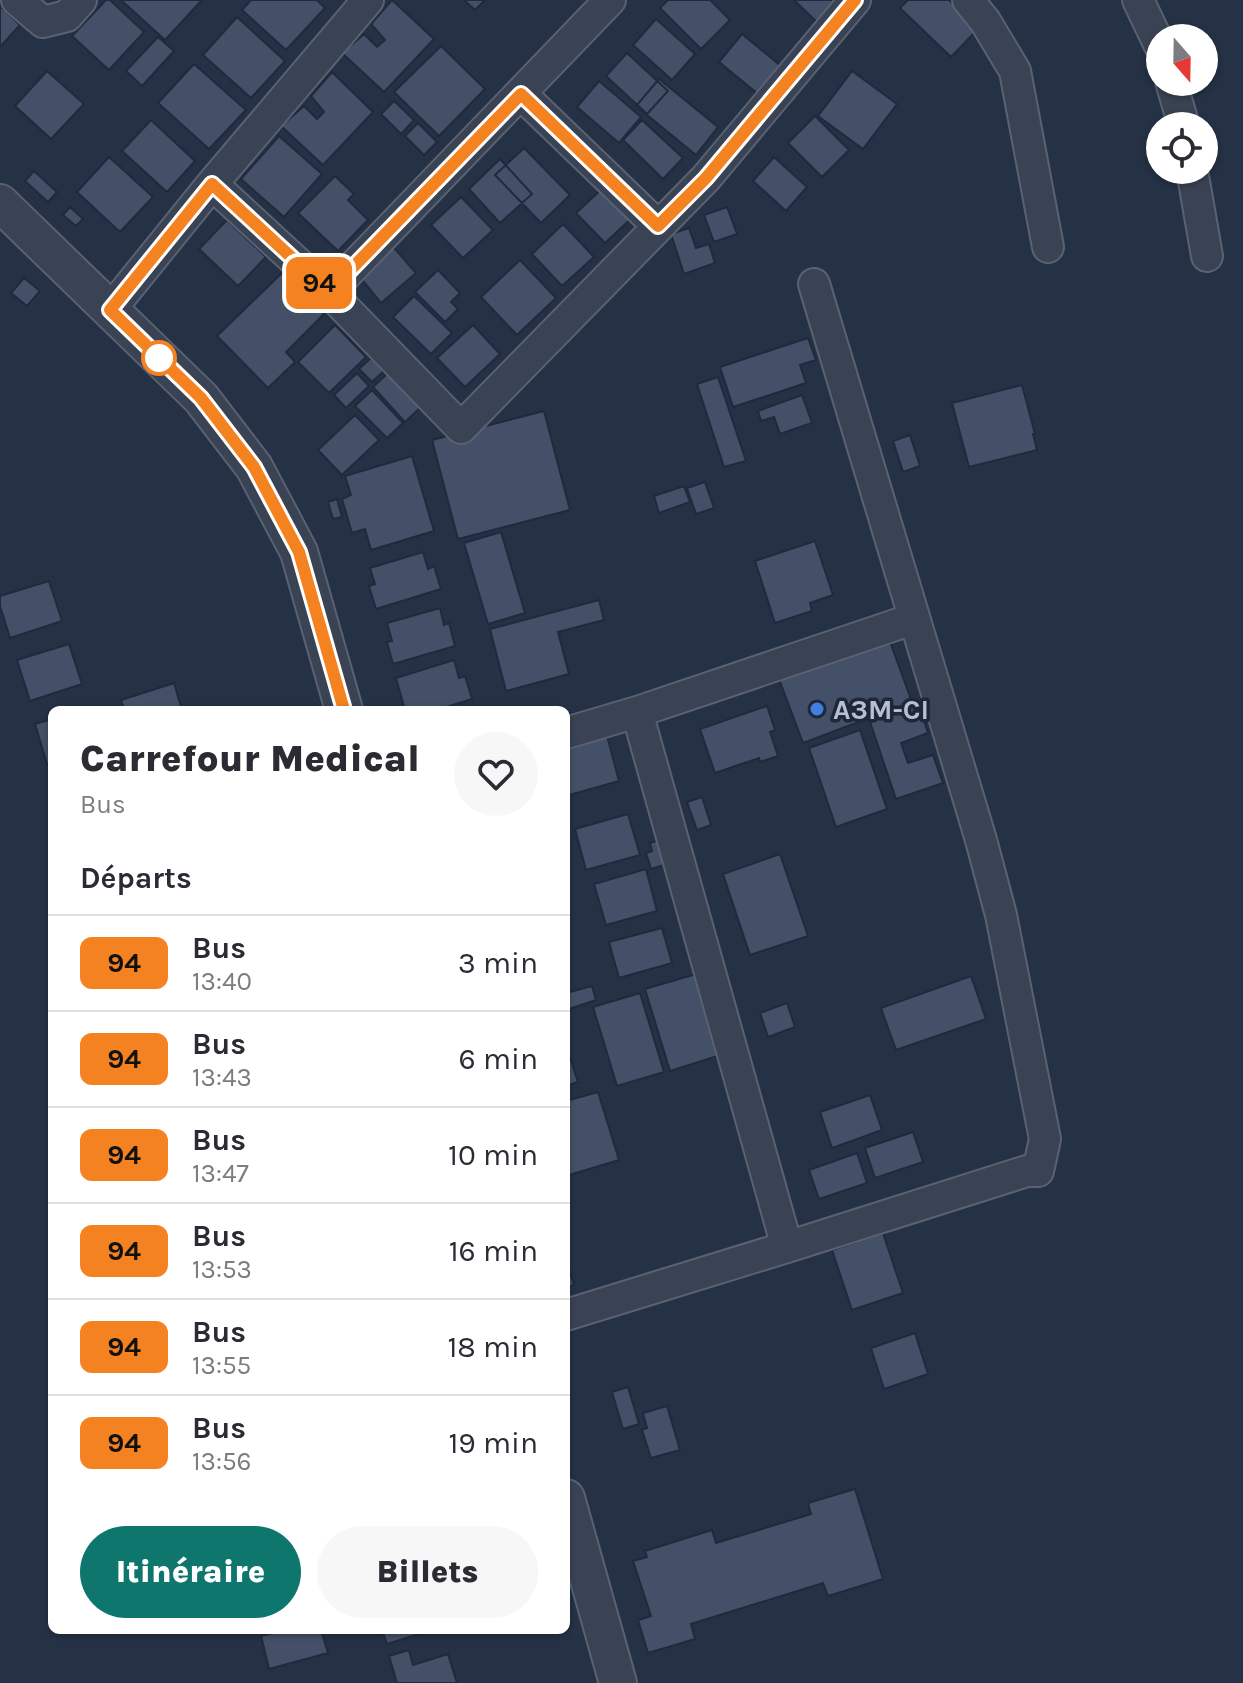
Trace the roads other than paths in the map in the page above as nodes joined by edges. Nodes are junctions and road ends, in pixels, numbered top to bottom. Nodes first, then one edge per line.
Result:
1 (17, 0) edge
2 (81, 0) edge
3 (368, 0) edge
4 (610, 0) edge
5 (855, 0) edge
6 (968, 0) edge
7 (1138, 0) edge
8 (1149, 24) edge
9 (521, 94) junction
10 (212, 184) junction
11 (1194, 184) edge
12 (0, 203) edge
13 (658, 226) junction
14 (1048, 247) dead end
15 (1207, 256) dead end
16 (814, 284) dead end
17 (329, 292) junction
18 (110, 310) junction
19 (913, 619) junction
20 (343, 706) edge
21 (637, 712) junction
22 (570, 732) edge
23 (787, 1247) junction
24 (570, 1314) edge
25 (570, 1512) edge
26 (618, 1683) edge

1 - 2 street
3 - 10 street
4 - 9 street
5 - 13 street
6 - 14 street
7 - 8 street
9 - 13 street
9 - 17 street
10 - 17 street
10 - 18 street
11 - 15 street
12 - 18 street
13 - 17 street
16 - 19 street
18 - 20 street
19 - 21 street
19 - 23 street
21 - 22 street
21 - 23 street
23 - 24 street
25 - 26 street

